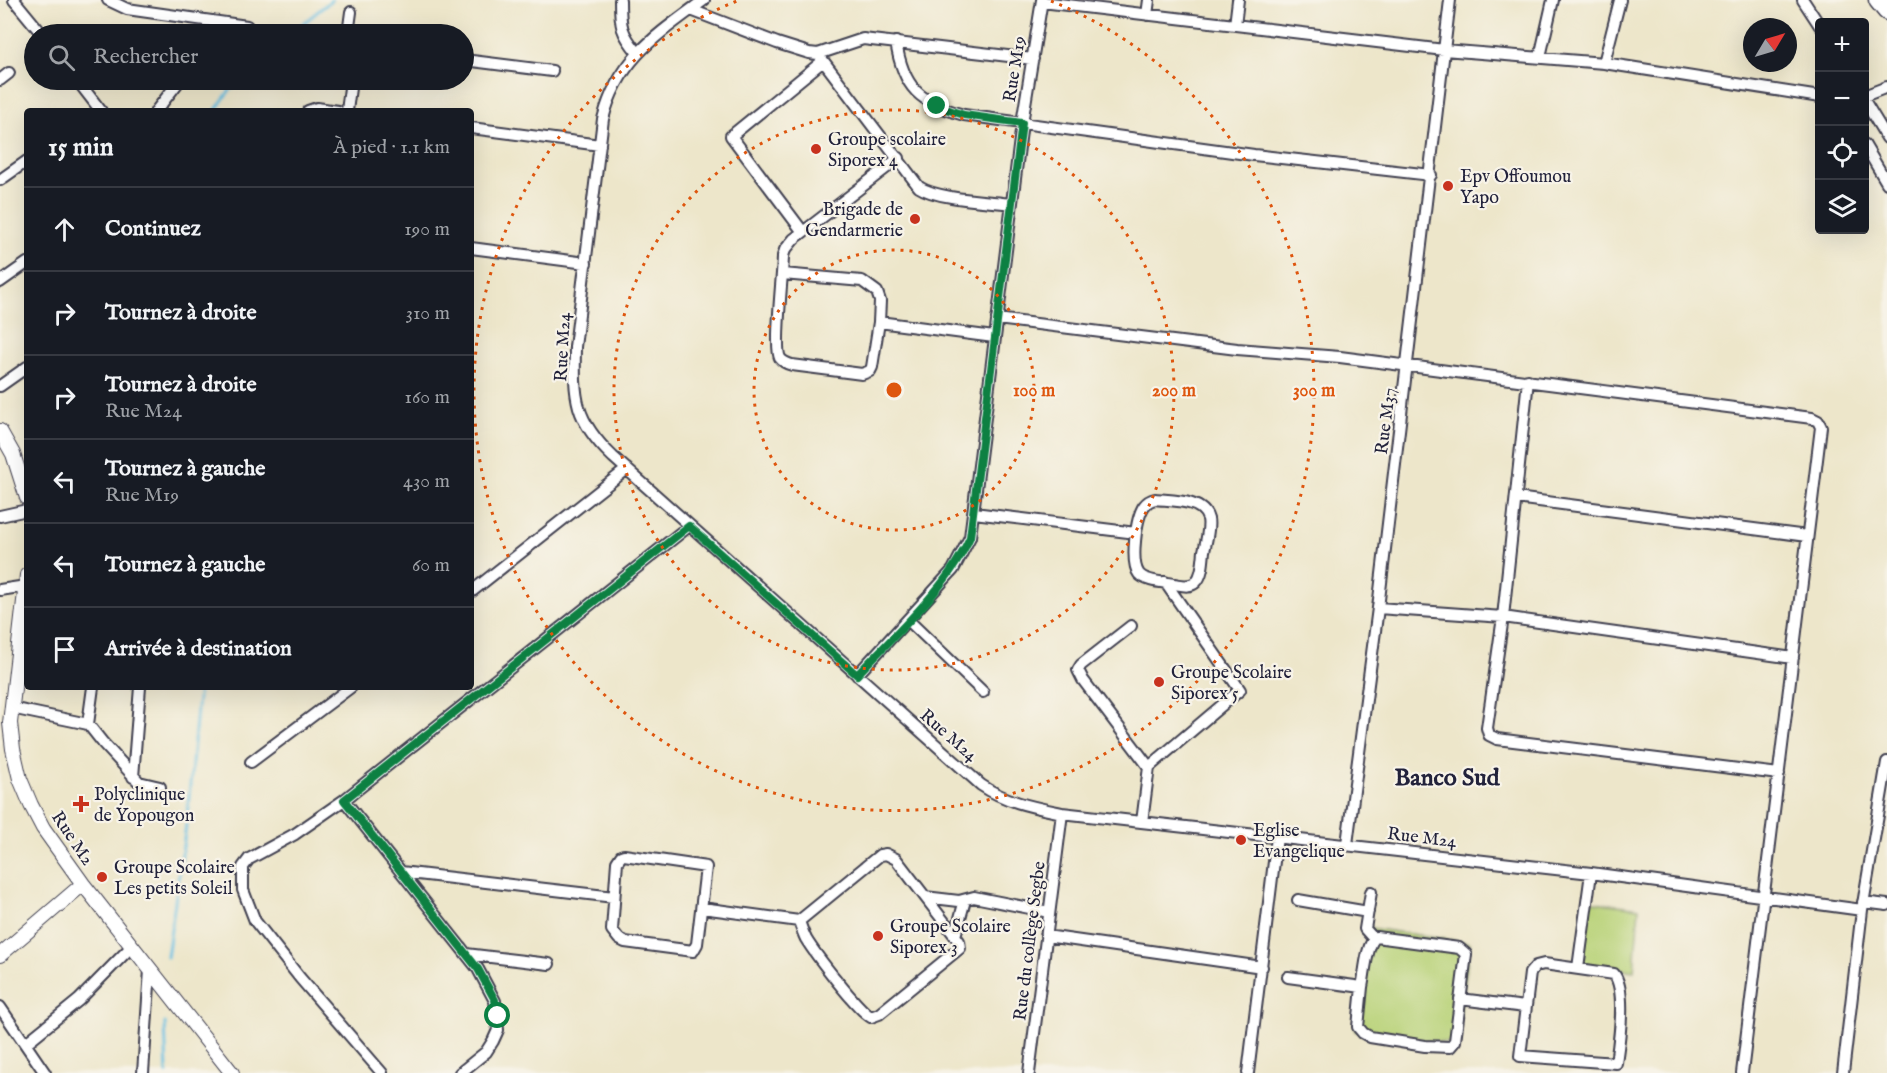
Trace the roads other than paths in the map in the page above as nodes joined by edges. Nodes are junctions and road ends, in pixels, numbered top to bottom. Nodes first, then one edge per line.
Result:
1 (14, 0) edge
2 (108, 0) edge
3 (620, 0) edge
4 (704, 0) edge
5 (1149, 0) edge
6 (1238, 0) edge
7 (1450, 0) edge
8 (1552, 0) edge
9 (1620, 0) edge
10 (1803, 0) edge
11 (1878, 0) edge
12 (1042, 1) edge
13 (691, 10) junction
14 (1887, 11) edge
15 (351, 12) dead end
16 (1147, 15) junction
17 (1815, 18) edge
18 (213, 21) junction
19 (34, 24) edge
20 (211, 24) edge
21 (233, 24) edge
22 (349, 24) edge
23 (1235, 25) junction
24 (897, 42) junction
25 (1444, 50) junction
26 (638, 53) junction
27 (821, 57) junction
28 (1540, 57) junction
29 (1033, 58) junction
30 (474, 61) edge
31 (1604, 63) junction
32 (552, 71) dead end
33 (1887, 87) edge
34 (87, 90) edge
35 (172, 90) edge
36 (350, 90) edge
37 (1815, 96) edge
38 (1869, 96) edge
39 (1869, 107) edge
40 (99, 108) edge
41 (158, 108) edge
42 (347, 108) edge
43 (1022, 123) junction
44 (474, 128) edge
45 (1887, 138) edge
46 (600, 145) junction
47 (1869, 152) edge
48 (899, 158) junction
49 (24, 163) edge
50 (1431, 175) junction
51 (0, 180) edge
52 (1887, 183) edge
53 (1011, 204) junction
54 (803, 232) junction
55 (474, 248) edge
56 (586, 263) junction
57 (24, 265) edge
58 (783, 274) junction
59 (0, 282) edge
60 (997, 319) junction
61 (879, 322) junction
62 (994, 337) junction
63 (1408, 366) junction
64 (24, 370) edge
65 (1528, 380) junction
66 (0, 386) edge
67 (0, 431) edge
68 (627, 469) junction
69 (24, 488) edge
70 (1516, 498) junction
71 (24, 511) edge
72 (974, 513) junction
73 (0, 516) edge
74 (689, 526) junction
75 (1136, 533) junction
76 (1807, 536) junction
77 (24, 581) edge
78 (1166, 582) junction
79 (474, 590) edge
80 (0, 591) edge
81 (24, 597) edge
82 (1378, 608) junction
83 (1503, 617) junction
84 (908, 620) junction
85 (1131, 626) dead end
86 (1793, 658) junction
87 (857, 675) junction
88 (93, 690) edge
89 (140, 690) edge
90 (347, 690) edge
91 (983, 692) dead end
92 (11, 708) junction
93 (5, 724) edge
94 (88, 724) junction
95 (251, 762) dead end
96 (1887, 762) edge
97 (1149, 767) junction
98 (1779, 774) junction
99 (133, 777) junction
100 (160, 788) dead end
101 (344, 800) junction
102 (1062, 813) junction
103 (1142, 822) junction
104 (1277, 837) junction
105 (1347, 844) junction
106 (401, 872) junction
107 (1591, 873) junction
108 (83, 884) junction
109 (1371, 892) dead end
110 (1764, 896) junction
111 (614, 897) junction
112 (925, 897) junction
113 (965, 900) junction
114 (1298, 900) dead end
115 (1887, 905) edge
116 (1862, 906) junction
117 (702, 908) junction
118 (1049, 912) junction
119 (1368, 912) junction
120 (800, 921) junction
121 (955, 936) junction
122 (1046, 936) junction
123 (1373, 938) junction
124 (131, 947) junction
125 (466, 954) junction
126 (0, 955) edge
127 (549, 964) dead end
128 (1262, 967) junction
129 (1578, 968) junction
130 (150, 970) junction
131 (1288, 977) dead end
132 (1362, 987) junction
133 (1460, 999) junction
134 (0, 1007) edge
135 (1525, 1007) junction
136 (26, 1043) junction
137 (45, 1073) edge
138 (143, 1073) edge
139 (232, 1073) edge
140 (382, 1073) edge
141 (460, 1073) edge
142 (1029, 1073) edge
143 (1248, 1073) edge
144 (1742, 1073) edge
145 (1843, 1073) edge

1 - 19 street
2 - 18 street
3 - 26 street
4 - 13 street, Rue M24
5 - 16 street
6 - 23 street
7 - 25 street, Rue M37
8 - 28 street
9 - 31 street
10 - 17 street
11 - 14 highway
12 - 16 street
12 - 29 street, Rue M19
13 - 26 street, Rue M24
13 - 27 street
15 - 22 street
16 - 23 street
18 - 20 street
18 - 21 street
23 - 25 street
24 - 27 street
24 - 29 street
24 - 43 street
25 - 28 street
25 - 50 street, Rue M37
26 - 46 street, Rue M24
27 - 48 street
27 - 54 street
28 - 31 street
29 - 43 street, Rue M19
30 - 32 street
31 - 37 street
33 - 38 street
34 - 40 street
35 - 41 street
36 - 42 street
39 - 45 street
43 - 50 street
43 - 53 street, Rue M19
44 - 46 street
46 - 56 street, Rue M24
47 - 52 street
48 - 53 street
48 - 54 street
49 - 51 street
50 - 63 street, Rue M37
53 - 60 street, Rue M19
54 - 58 street
55 - 56 street
56 - 68 street, Rue M24
57 - 59 street
58 - 61 street
58 - 61 street
60 - 62 street, Rue M19
60 - 63 street
61 - 62 street
62 - 72 street, Rue M19
63 - 65 street
63 - 82 street, Rue M37
64 - 66 street
65 - 70 street
65 - 76 street
67 - 69 street
68 - 74 street, Rue M24
68 - 79 street
70 - 76 street
70 - 83 street
71 - 73 street
72 - 75 street
72 - 84 street, Rue M19
74 - 87 street, Rue M24
74 - 101 street
75 - 78 street
75 - 78 street
76 - 86 street
77 - 80 street
78 - 97 street
81 - 92 street, Rue M2
82 - 83 street
82 - 105 street, Rue M37
83 - 86 street
83 - 98 street
84 - 87 street, Rue M19
84 - 91 street
85 - 97 street
86 - 98 street
87 - 102 street, Rue M24
88 - 94 street
89 - 99 street
90 - 95 street
92 - 93 street, Rue M2
92 - 94 street
93 - 108 street, Rue M2
94 - 99 street
96 - 116 street
97 - 103 street
98 - 110 street
99 - 100 street
101 - 106 street
101 - 140 street
102 - 103 street, Rue M24
102 - 118 street, Rue du collège Segbe
103 - 104 street, Rue M24
104 - 105 street, Rue M24
104 - 128 street
105 - 107 street, Rue M24
106 - 111 street
106 - 125 street
107 - 110 street, Rue M24
107 - 129 street
108 - 124 street, Rue M2
108 - 126 street
109 - 119 street
110 - 116 street, Rue M24
110 - 144 street
111 - 117 street
111 - 117 street
112 - 113 street
112 - 120 street
112 - 121 street
113 - 118 street
113 - 121 street
114 - 119 street
115 - 116 street, Rue M24
116 - 145 street
117 - 120 street
118 - 122 street, Rue du collège Segbe
119 - 123 street
120 - 121 street
122 - 128 street
122 - 142 street, Rue du collège Segbe
123 - 132 street
123 - 133 street
124 - 130 street, Rue M2
124 - 136 street
125 - 127 street
125 - 141 street
128 - 143 street
129 - 135 street
129 - 135 street
130 - 138 street
130 - 139 street, Rue M2
131 - 132 street
132 - 133 street
133 - 135 street
134 - 136 street
136 - 137 street

